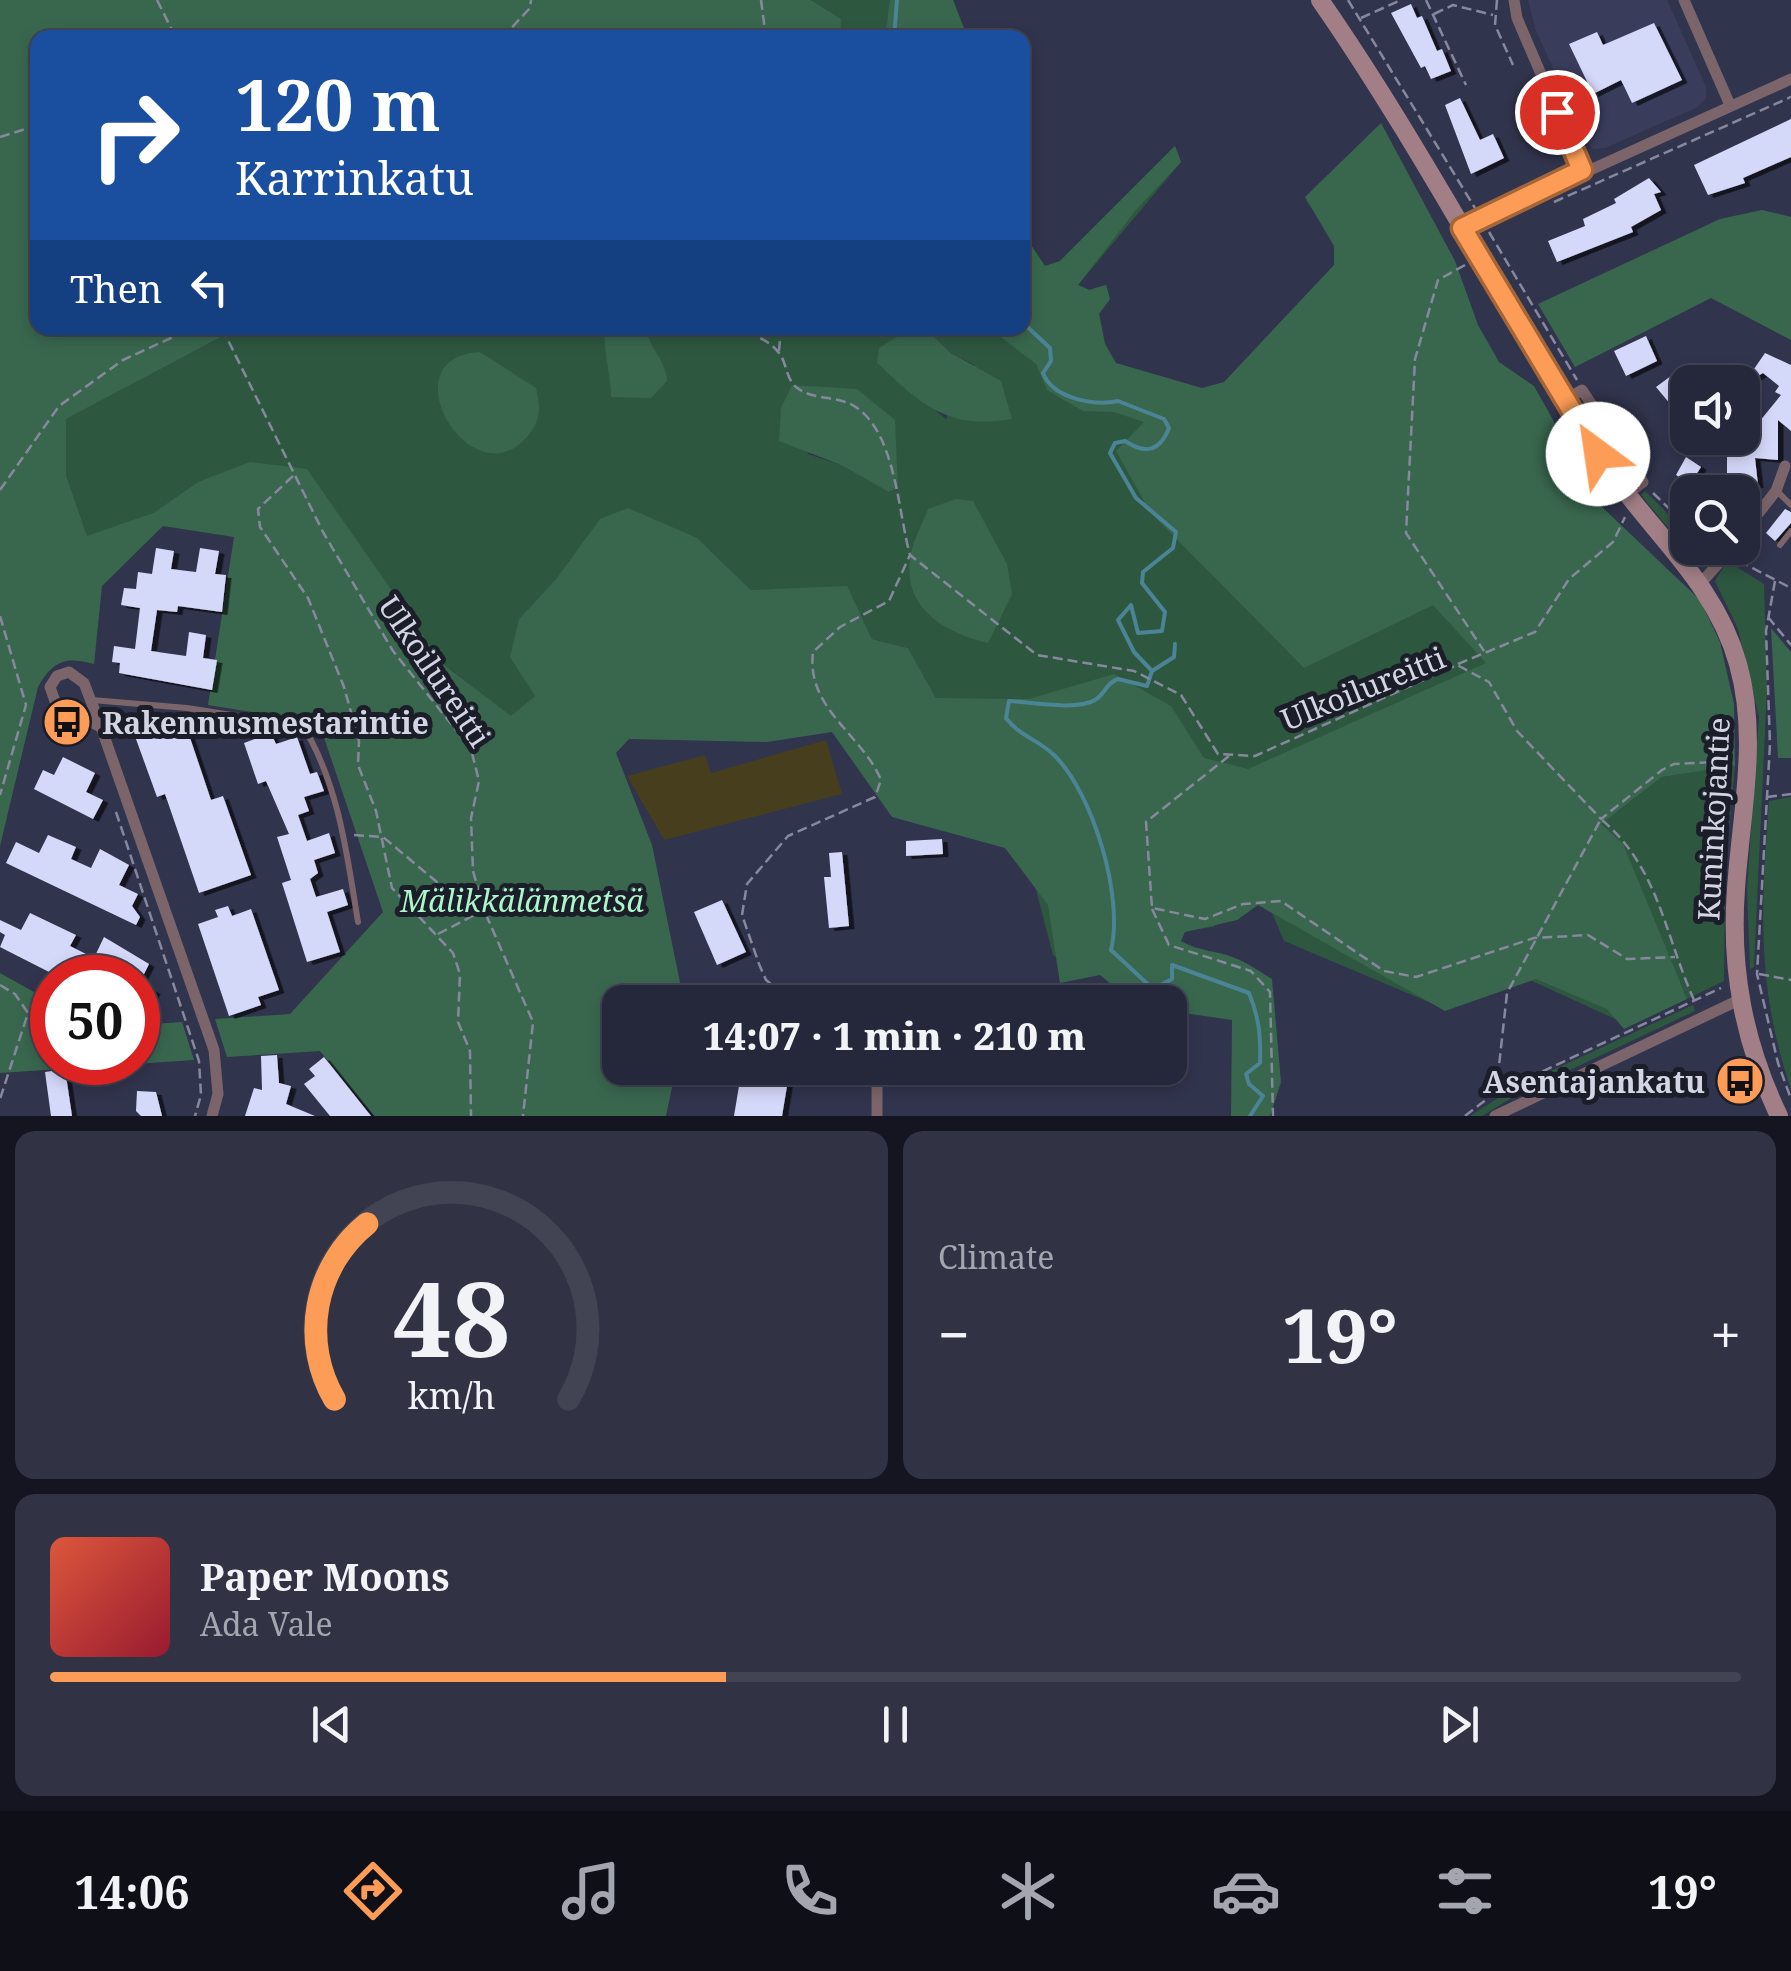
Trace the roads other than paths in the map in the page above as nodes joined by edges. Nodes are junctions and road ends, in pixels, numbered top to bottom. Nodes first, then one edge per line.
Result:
1 (1320, 0) edge
2 (1514, 0) edge
3 (1684, 0) edge
4 (1791, 79) edge
5 (1730, 105) junction
6 (1582, 170) junction
7 (1462, 228) junction
8 (1566, 400) junction
9 (1785, 466) dead end
10 (1776, 490) junction
11 (1627, 494) junction
12 (1791, 505) edge
13 (1760, 511) edge
14 (1791, 530) edge
15 (1780, 545) dead end
16 (1720, 565) edge
17 (1700, 583) junction
18 (91, 700) junction
19 (101, 727) junction
20 (358, 922) dead end
21 (1738, 1000) junction
22 (877, 1085) edge
23 (212, 1116) edge
24 (877, 1116) edge
25 (1495, 1116) edge
26 (1778, 1116) edge

1 - 7 main road, Kuninkojantie
2 - 6 street
3 - 5 street
4 - 5 street
5 - 6 street
6 - 7 street
7 - 8 main road, Kuninkojantie
8 - 11 main road, Kuninkojantie
8 - 11 street
9 - 10 street
10 - 12 lane
10 - 13 street
11 - 17 main road, Kuninkojantie
14 - 15 lane
16 - 17 street
17 - 21 main road, Kuninkojantie
18 - 19 street
18 - 19 street
18 - 20 lane
19 - 23 street
21 - 25 street
21 - 26 main road, Kuninkojantie
22 - 24 street

